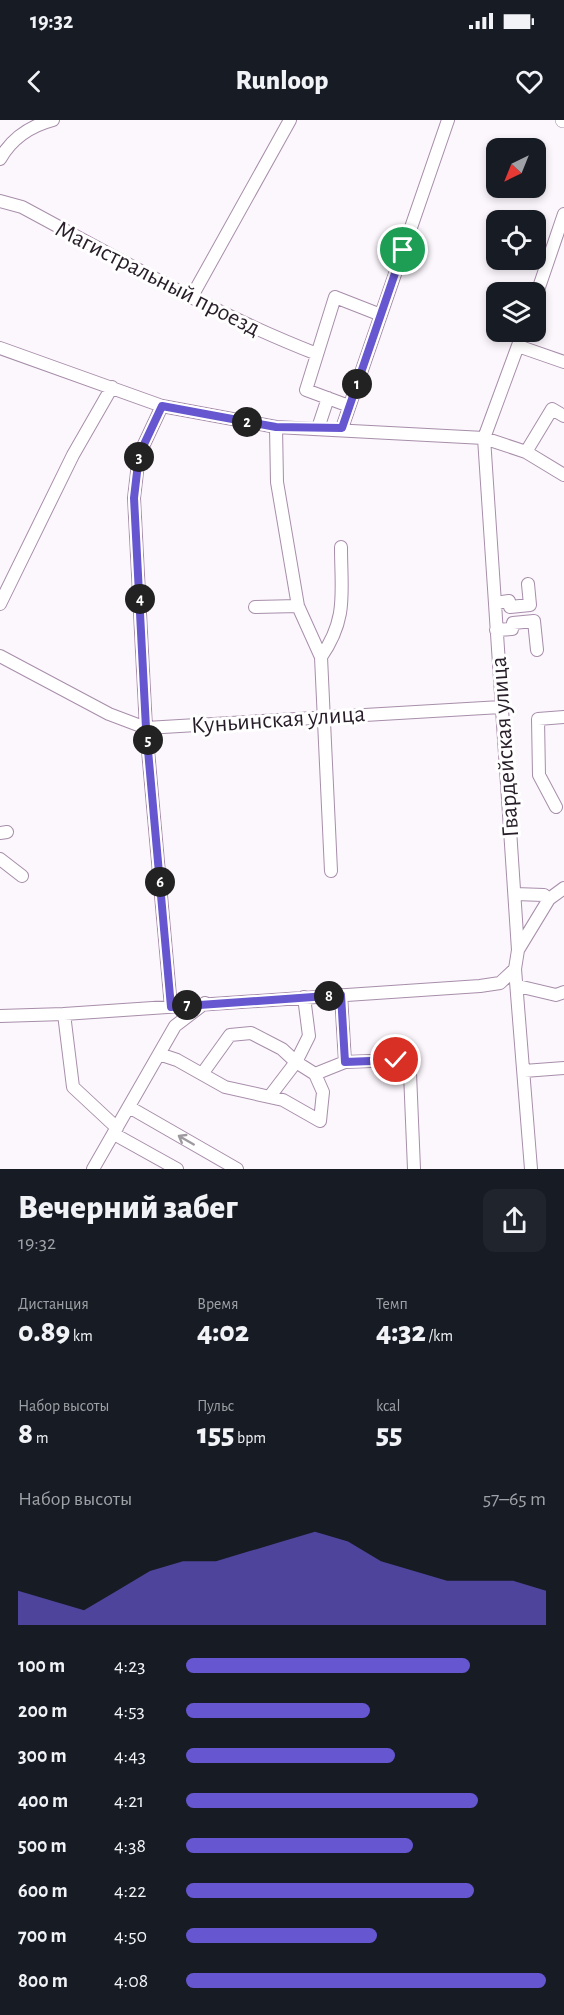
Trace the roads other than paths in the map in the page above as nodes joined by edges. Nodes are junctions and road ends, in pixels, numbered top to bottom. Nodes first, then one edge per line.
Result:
1 (53, 120) edge
2 (290, 120) edge
3 (448, 120) edge
4 (31, 123) edge
5 (0, 159) edge
6 (0, 201) edge
7 (564, 213) edge
8 (541, 282) edge
9 (190, 298) junction
10 (381, 315) junction
11 (519, 342) edge
12 (518, 346) junction
13 (0, 348) edge
14 (317, 354) junction
15 (564, 362) edge
16 (112, 387) junction
17 (328, 398) junction
18 (162, 406) junction
19 (350, 406) junction
20 (564, 416) edge
21 (276, 427) junction
22 (318, 428) junction
23 (342, 428) junction
24 (484, 438) junction
25 (526, 452) junction
26 (564, 475) edge
27 (341, 547) dead end
28 (528, 584) dead end
29 (495, 603) junction
30 (0, 604) edge
31 (298, 606) junction
32 (255, 607) dead end
33 (496, 630) junction
34 (537, 650) dead end
35 (0, 656) edge
36 (321, 657) junction
37 (501, 707) junction
38 (325, 716) junction
39 (564, 717) edge
40 (146, 728) junction
41 (556, 807) dead end
42 (0, 859) edge
43 (331, 871) dead end
44 (22, 876) dead end
45 (564, 888) edge
46 (514, 894) junction
47 (549, 899) junction
48 (518, 950) junction
49 (515, 969) junction
50 (518, 986) junction
51 (564, 992) edge
52 (341, 995) junction
53 (304, 997) junction
54 (205, 1003) junction
55 (171, 1007) junction
56 (64, 1014) junction
57 (0, 1016) edge
58 (159, 1054) junction
59 (296, 1062) junction
60 (345, 1062) junction
61 (564, 1068) edge
62 (524, 1071) junction
63 (202, 1074) junction
64 (315, 1074) junction
65 (270, 1096) junction
66 (127, 1111) junction
67 (116, 1131) junction
68 (93, 1169) edge
69 (177, 1169) edge
70 (237, 1169) edge
71 (414, 1169) edge
72 (531, 1169) edge

1 - 4 street
2 - 9 street
3 - 10 street
4 - 5 street
6 - 9 street, Магистральный проезд
7 - 8 street
9 - 14 street, Магистральный проезд
10 - 14 street
10 - 19 street
11 - 12 street, Гвардейская улица
12 - 15 street
12 - 24 street, Гвардейская улица
13 - 16 street
14 - 17 street
16 - 18 street
16 - 30 street
17 - 19 street
17 - 22 street
18 - 21 street
18 - 40 street
19 - 23 street
20 - 25 street
21 - 22 street
21 - 31 street
22 - 23 street
23 - 24 street
24 - 25 street
24 - 29 street, Гвардейская улица
25 - 26 street
27 - 36 street
28 - 29 street
29 - 33 street, Гвардейская улица
31 - 32 street
31 - 36 street
33 - 34 street
33 - 37 street, Гвардейская улица
35 - 40 street, Куньинская улица
36 - 38 street
37 - 38 street, Куньинская улица
37 - 46 street, Гвардейская улица
38 - 40 street, Куньинская улица
38 - 43 street
39 - 41 street
40 - 55 street
42 - 44 street
45 - 47 street
46 - 47 street
46 - 48 street, Гвардейская улица
47 - 48 street
48 - 49 street, Гвардейская улица
49 - 50 street, Гвардейская улица
49 - 52 street
50 - 51 street
50 - 62 street, Гвардейская улица
52 - 53 street
52 - 60 street
53 - 54 street
53 - 59 street
54 - 55 street
54 - 58 street
55 - 56 street
56 - 57 street
56 - 67 street
58 - 63 street
58 - 66 street
59 - 63 street
59 - 64 street
59 - 65 street
60 - 64 street
60 - 71 street
61 - 62 street
62 - 72 street, Гвардейская улица
63 - 65 street
64 - 65 street
66 - 67 street
70 -> 66 street
67 - 68 street
67 - 69 street

